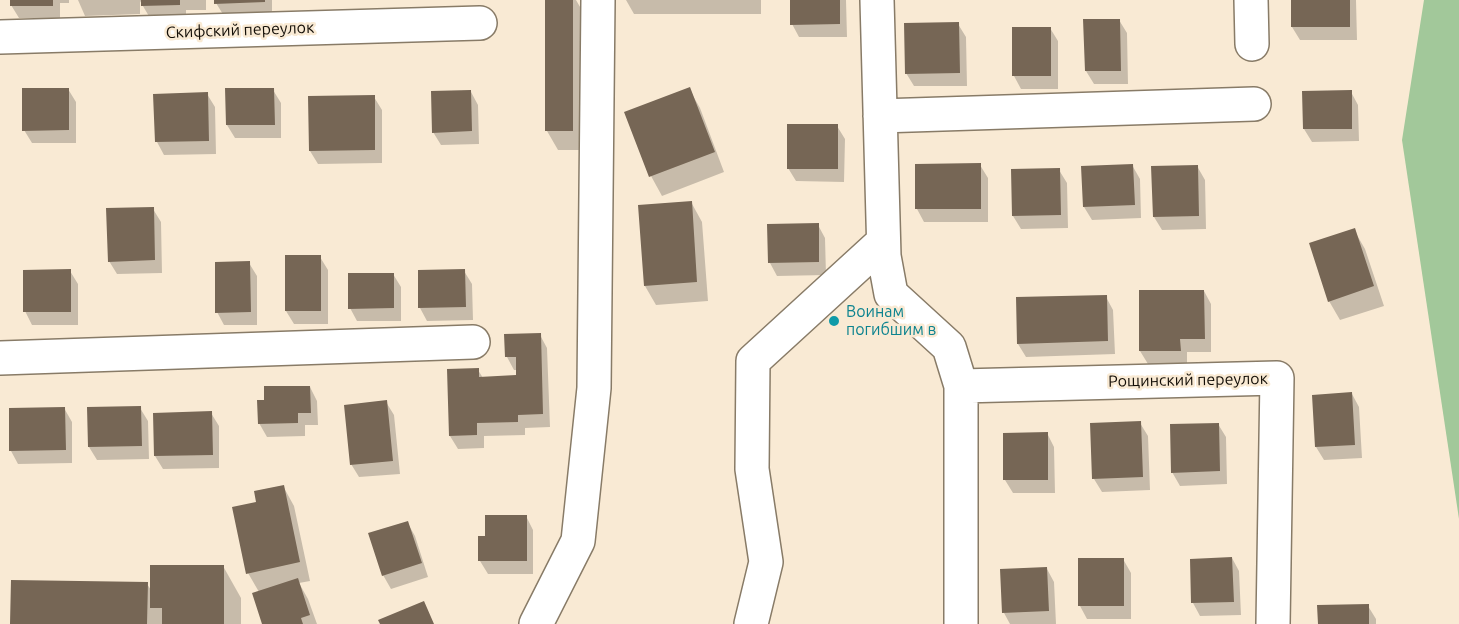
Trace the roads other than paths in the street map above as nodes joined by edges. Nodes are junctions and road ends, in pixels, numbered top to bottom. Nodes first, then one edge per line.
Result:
1 (598, 0) edge
2 (877, 0) edge
3 (1251, 0) edge
4 (480, 22) dead end
5 (0, 37) edge
6 (1252, 44) dead end
7 (1254, 104) dead end
8 (880, 116) junction
9 (884, 242) junction
10 (473, 342) dead end
11 (0, 358) edge
12 (961, 386) junction
13 (536, 624) edge
14 (751, 624) edge
15 (961, 624) edge
16 (1273, 624) edge

1 - 13 street
2 - 8 street
3 - 6 street
4 - 5 street, Скифский переулок
7 - 8 street
8 - 9 street
9 - 12 street
9 - 14 street
10 - 11 street
12 - 15 street
12 - 16 street, Рощинский переулок

